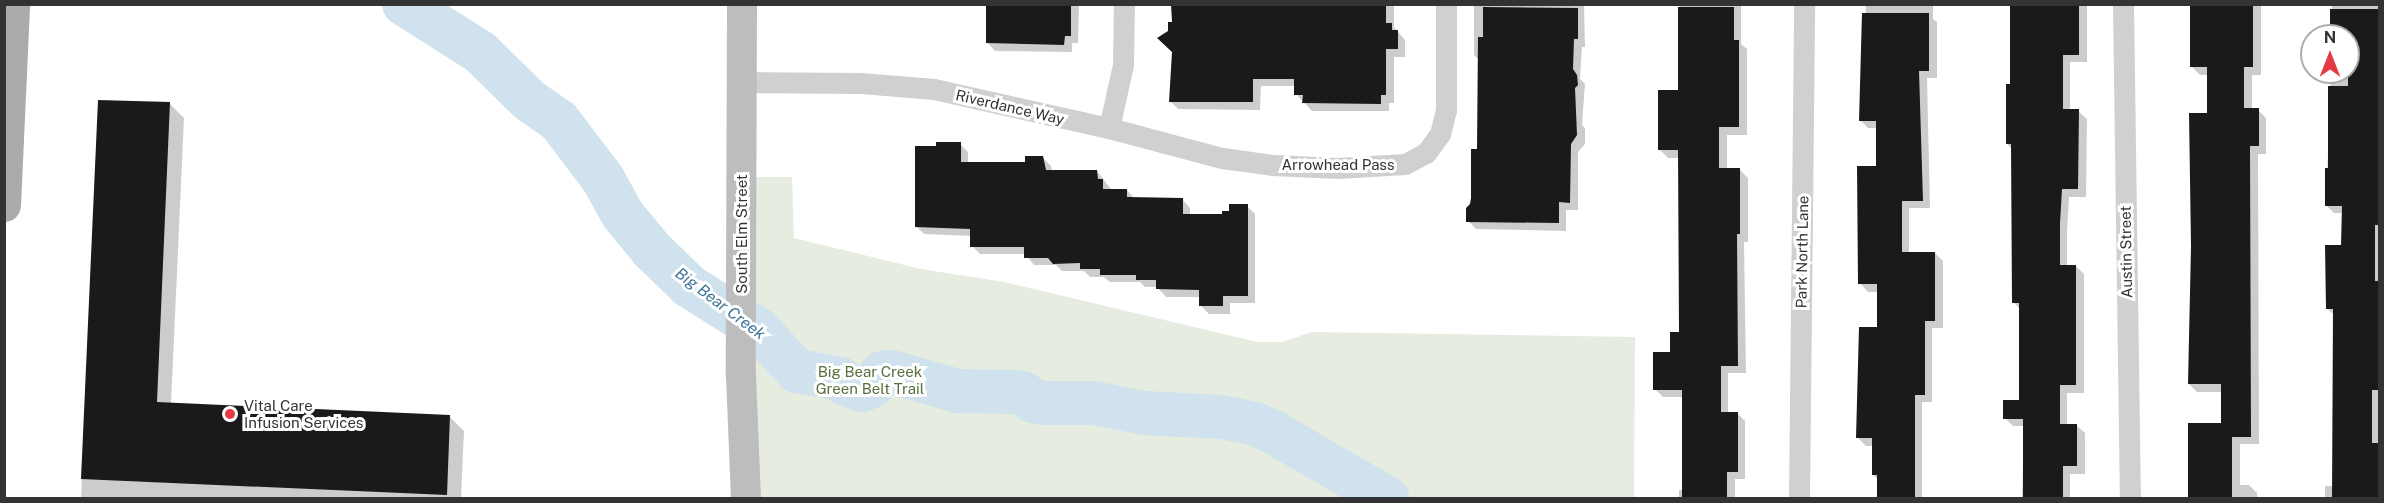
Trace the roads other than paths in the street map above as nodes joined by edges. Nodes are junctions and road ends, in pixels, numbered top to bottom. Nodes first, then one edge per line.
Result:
1 (14, 4) edge
2 (742, 4) edge
3 (1124, 4) edge
4 (1446, 4) edge
5 (1804, 4) edge
6 (2123, 4) edge
7 (742, 82) junction
8 (1109, 128) junction
9 (1273, 165) joint
10 (4, 205) edge
11 (746, 498) edge
12 (1799, 498) edge
13 (2130, 498) edge

1 - 10 main road
2 - 7 street, South Elm Street
3 - 8 street
4 - 9 street, Arrowhead Pass
5 - 12 street, Park North Lane
6 - 13 street, Austin Street
7 - 8 street, Riverdance Way
7 - 11 street, South Elm Street
8 - 9 street, Riverdance Way

